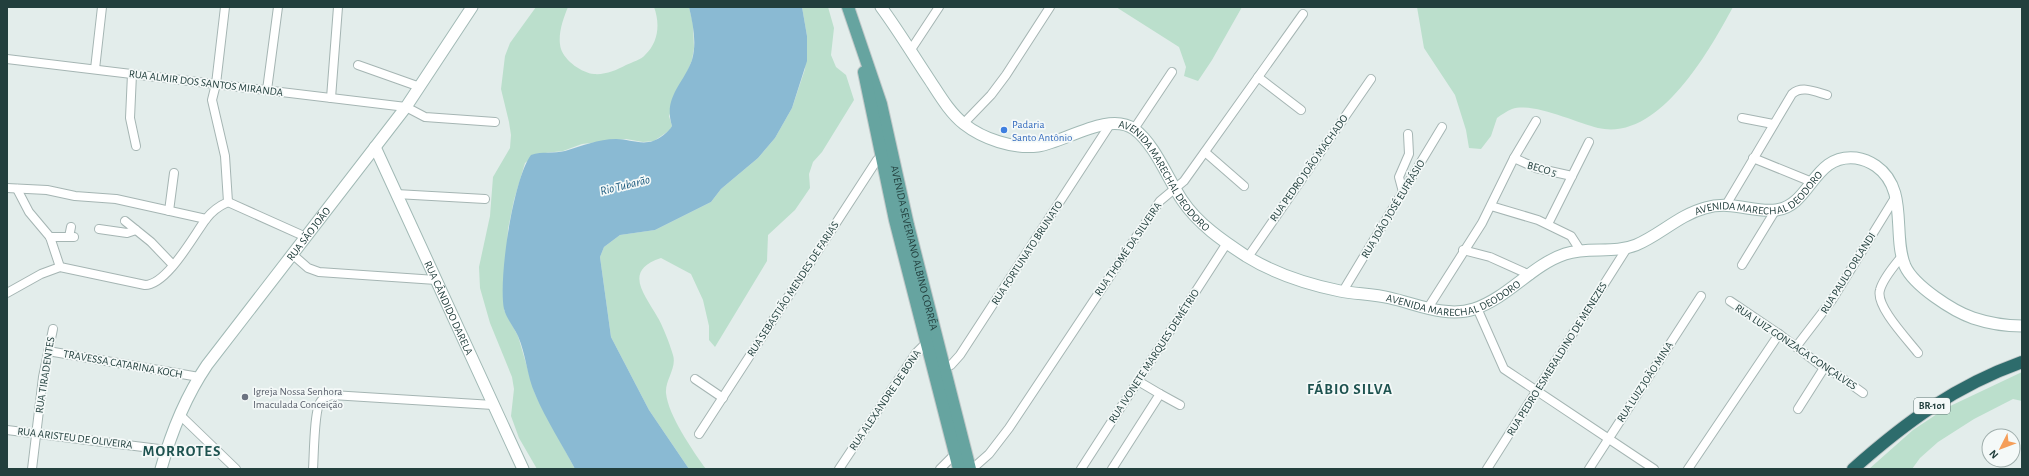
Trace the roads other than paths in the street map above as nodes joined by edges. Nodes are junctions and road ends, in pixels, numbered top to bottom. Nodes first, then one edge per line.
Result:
1 (102, 7) edge
2 (225, 7) edge
3 (278, 7) edge
4 (338, 7) edge
5 (472, 7) edge
6 (848, 7) edge
7 (881, 7) edge
8 (939, 7) edge
9 (1050, 7) edge
10 (1303, 14) dead end
11 (910, 51) junction
12 (7, 59) edge
13 (358, 65) dead end
14 (95, 69) junction
15 (1172, 72) dead end
16 (132, 74) junction
17 (1258, 77) junction
18 (1371, 79) dead end
19 (216, 84) junction
20 (420, 87) junction
21 (267, 90) junction
22 (1828, 95) dead end
23 (332, 98) junction
24 (406, 106) junction
25 (1302, 110) dead end
26 (1742, 118) dead end
27 (1536, 121) dead end
28 (495, 122) dead end
29 (1111, 123) junction
30 (964, 124) junction
31 (1773, 124) junction
32 (1442, 127) dead end
33 (1134, 129) junction
34 (1408, 134) dead end
35 (1590, 142) dead end
36 (136, 146) dead end
37 (375, 147) junction
38 (1204, 152) junction
39 (886, 153) junction
40 (1514, 158) junction
41 (1753, 158) junction
42 (174, 173) dead end
43 (1572, 176) junction
44 (1812, 182) junction
45 (1244, 186) dead end
46 (7, 188) edge
47 (1175, 188) junction
48 (17, 189) junction
49 (1403, 192) junction
50 (396, 194) junction
51 (1896, 196) junction
52 (485, 199) dead end
53 (228, 202) junction
54 (1726, 205) junction
55 (1491, 206) junction
56 (1775, 210) junction
57 (169, 211) junction
58 (206, 219) junction
59 (125, 221) dead end
60 (1548, 224) junction
61 (71, 226) dead end
62 (99, 229) dead end
63 (136, 230) junction
64 (50, 237) junction
65 (306, 237) junction
66 (1227, 243) junction
67 (1627, 248) junction
68 (1464, 250) junction
69 (1580, 250) junction
70 (292, 254) junction
71 (1902, 256) junction
72 (1248, 257) junction
73 (173, 265) junction
74 (1742, 265) dead end
75 (60, 267) junction
76 (1530, 275) junction
77 (436, 280) junction
78 (1343, 291) junction
79 (7, 293) edge
80 (1701, 296) dead end
81 (1730, 301) dead end
82 (1428, 308) junction
83 (1477, 308) junction
84 (2022, 326) edge
85 (53, 328) dead end
86 (1779, 334) junction
87 (931, 339) junction
88 (1796, 347) junction
89 (48, 351) junction
90 (1918, 352) dead end
91 (2022, 362) edge
92 (1824, 368) junction
93 (939, 369) junction
94 (198, 377) junction
95 (695, 379) dead end
96 (1138, 381) junction
97 (1536, 392) junction
98 (1863, 393) dead end
99 (1160, 394) junction
100 (723, 398) junction
101 (493, 405) junction
102 (1180, 405) dead end
103 (1798, 409) dead end
104 (180, 415) junction
105 (7, 430) edge
106 (36, 433) junction
107 (699, 434) dead end
108 (1608, 439) junction
109 (168, 450) junction
110 (955, 454) junction
111 (32, 469) edge
112 (161, 469) edge
113 (236, 469) edge
114 (313, 469) edge
115 (524, 469) edge
116 (839, 469) edge
117 (940, 469) edge
118 (959, 469) edge
119 (970, 469) edge
120 (1081, 469) edge
121 (1112, 469) edge
122 (1487, 469) edge
123 (1589, 469) edge
124 (1654, 469) edge
125 (1688, 469) edge
126 (1853, 469) edge

1 - 14 street
2 - 19 street
3 - 21 street
4 - 23 street
5 - 20 street, RUA SÃO JOÃO
6 - 39 main road, AVENIDA SEVERIANO ALBINO CORRÊA
7 - 11 street, AVENIDA MARECHAL DEODORO
8 - 11 street
9 - 30 street
10 - 17 street, RUA THOMÉ DA SILVEIRA
11 - 30 street, AVENIDA MARECHAL DEODORO
12 - 14 street, RUA ALMIR DOS SANTOS MIRANDA
13 - 20 street
14 - 16 street, RUA ALMIR DOS SANTOS MIRANDA
15 - 33 street
16 - 19 street, RUA ALMIR DOS SANTOS MIRANDA
16 - 36 street
17 - 25 street
17 - 38 street, RUA THOMÉ DA SILVEIRA
18 - 72 street, RUA PEDRO JOÃO MACHADO
19 - 21 street, RUA ALMIR DOS SANTOS MIRANDA
19 - 53 street
20 - 24 street, RUA SÃO JOÃO
21 - 23 street, RUA ALMIR DOS SANTOS MIRANDA
22 - 31 street
23 - 24 street, RUA ALMIR DOS SANTOS MIRANDA
24 - 28 street
24 - 37 street, RUA SÃO JOÃO
26 - 31 street
27 - 40 street
29 - 30 street, AVENIDA MARECHAL DEODORO
29 - 33 street, AVENIDA MARECHAL DEODORO
29 - 93 street, RUA FORTUNATO BRUNATO
31 - 41 street
32 - 49 street, RUA JOÃO JOSÉ EUFRÁSIO
33 - 47 street, AVENIDA MARECHAL DEODORO
34 - 49 street
35 - 43 street
37 - 50 street, RUA CÂNDIDO DARELA
37 - 65 street, RUA SÃO JOÃO
38 - 45 street
38 - 47 street, RUA THOMÉ DA SILVEIRA
39 - 87 main road, AVENIDA SEVERIANO ALBINO CORRÊA
39 - 100 street, RUA SEBASTIÃO MENDES DE FARIAS
40 - 43 street, BECO 5
40 - 55 street
41 - 44 street
41 - 54 street
42 - 57 street
43 - 60 street
44 - 51 street, AVENIDA MARECHAL DEODORO
44 - 56 street, AVENIDA MARECHAL DEODORO
46 - 48 street
47 - 66 street, AVENIDA MARECHAL DEODORO
47 - 119 street, RUA THOMÉ DA SILVEIRA
48 - 57 street
48 - 64 street
49 - 78 street, RUA JOÃO JOSÉ EUFRÁSIO
50 - 52 street
50 - 77 street, RUA CÂNDIDO DARELA
51 - 71 street, AVENIDA MARECHAL DEODORO
51 - 88 street, RUA PAULO ORLANDI
53 - 58 street
53 - 65 street
54 - 56 street, AVENIDA MARECHAL DEODORO
54 - 67 street, AVENIDA MARECHAL DEODORO
55 - 60 street
55 - 68 street
56 - 74 street
57 - 58 street
58 - 73 street
59 - 63 street
60 - 69 street
61 - 64 street
62 - 63 street
63 - 73 street
64 - 75 street
65 - 70 street, RUA SÃO JOÃO
66 - 72 street, AVENIDA MARECHAL DEODORO
66 - 96 street, RUA IVONETE MARQUES DEMÉTRIO
67 - 69 street, AVENIDA MARECHAL DEODORO
67 - 97 street, RUA PEDRO ESMERALDINO DE MENEZES
68 - 76 street
68 - 82 street
69 - 76 street, AVENIDA MARECHAL DEODORO
70 - 77 street
70 - 94 street, RUA SÃO JOÃO
71 - 84 street, AVENIDA MARECHAL DEODORO
71 - 90 street
72 - 78 street, AVENIDA MARECHAL DEODORO
73 - 75 street
75 - 79 street
76 - 83 street, AVENIDA MARECHAL DEODORO
77 - 101 street, RUA CÂNDIDO DARELA
78 - 82 street, AVENIDA MARECHAL DEODORO
80 - 108 street, RUA LUIZ JOÃO MINA
81 - 86 street, RUA LUIZ GONZAGA GONÇALVES
82 - 83 street, AVENIDA MARECHAL DEODORO
83 - 97 street
85 - 89 street, RUA TIRADENTES
86 - 88 street, RUA LUIZ GONZAGA GONÇALVES
86 - 125 street
87 - 93 main road, AVENIDA SEVERIANO ALBINO CORRÊA
87 - 116 street, RUA ALEXANDRE DE BONA
88 - 92 street, RUA LUIZ GONZAGA GONÇALVES
89 - 94 street, TRAVESSA CATARINA KOCH
89 - 106 street, RUA TIRADENTES
91 - 126 highway, BR-101
92 - 98 street, RUA LUIZ GONZAGA GONÇALVES
92 - 103 street
93 - 110 main road, AVENIDA SEVERIANO ALBINO CORRÊA
93 - 119 main road, AVENIDA SEVERIANO ALBINO CORRÊA
94 - 104 street, RUA SÃO JOÃO
95 - 100 street
96 - 99 street
96 - 120 street, RUA IVONETE MARQUES DEMÉTRIO
97 - 108 street
97 - 122 street, RUA PEDRO ESMERALDINO DE MENEZES
99 - 102 street
99 - 121 street
100 - 107 street, RUA SEBASTIÃO MENDES DE FARIAS
101 - 114 street
101 - 115 street, RUA CÂNDIDO DARELA
104 - 109 street, RUA SÃO JOÃO
104 - 113 street
105 - 106 street, RUA ARISTEU DE OLIVEIRA
106 - 109 street, RUA ARISTEU DE OLIVEIRA
106 - 111 street, RUA TIRADENTES
108 - 123 street, RUA LUIZ JOÃO MINA
108 - 124 street
109 - 112 street, RUA SÃO JOÃO
110 - 117 street
110 - 118 main road, AVENIDA SEVERIANO ALBINO CORRÊA
110 - 119 main road

